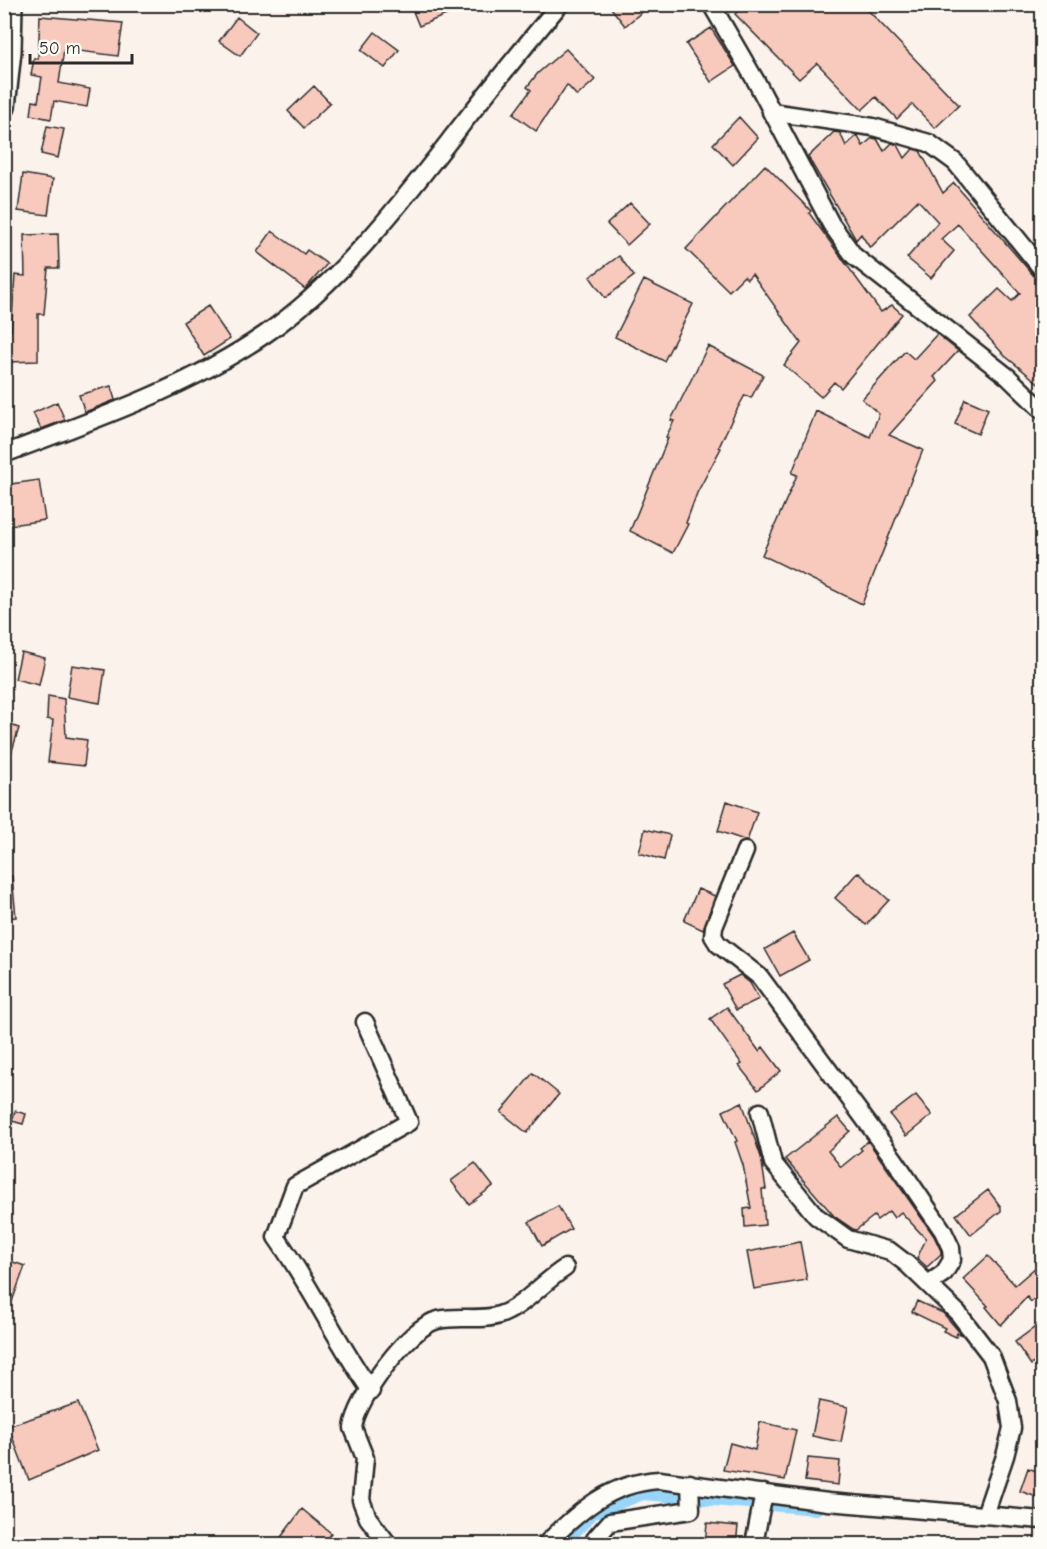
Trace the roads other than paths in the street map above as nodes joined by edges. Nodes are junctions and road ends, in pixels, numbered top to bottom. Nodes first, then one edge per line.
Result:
1 (11, 4) edge
2 (560, 4) edge
3 (711, 4) edge
4 (4, 107) edge
5 (771, 112) junction
6 (1042, 269) edge
7 (1042, 410) edge
8 (4, 454) edge
9 (745, 851) dead end
10 (365, 1022) dead end
11 (760, 1112) dead end
12 (565, 1268) dead end
13 (928, 1284) junction
14 (371, 1391) junction
15 (690, 1483) junction
16 (764, 1493) junction
17 (985, 1515) junction
18 (1042, 1520) edge
19 (388, 1545) edge
20 (546, 1545) edge
21 (596, 1545) edge
22 (754, 1545) edge

1 - 4 main road
2 - 8 street
3 - 5 street
5 - 6 street
5 - 7 street
9 - 13 street
10 - 14 street
11 - 13 street
12 - 14 street
13 - 17 street
14 - 19 street
15 - 16 street
15 - 20 street
15 - 21 street
16 - 17 street
16 - 22 street
17 - 18 street

